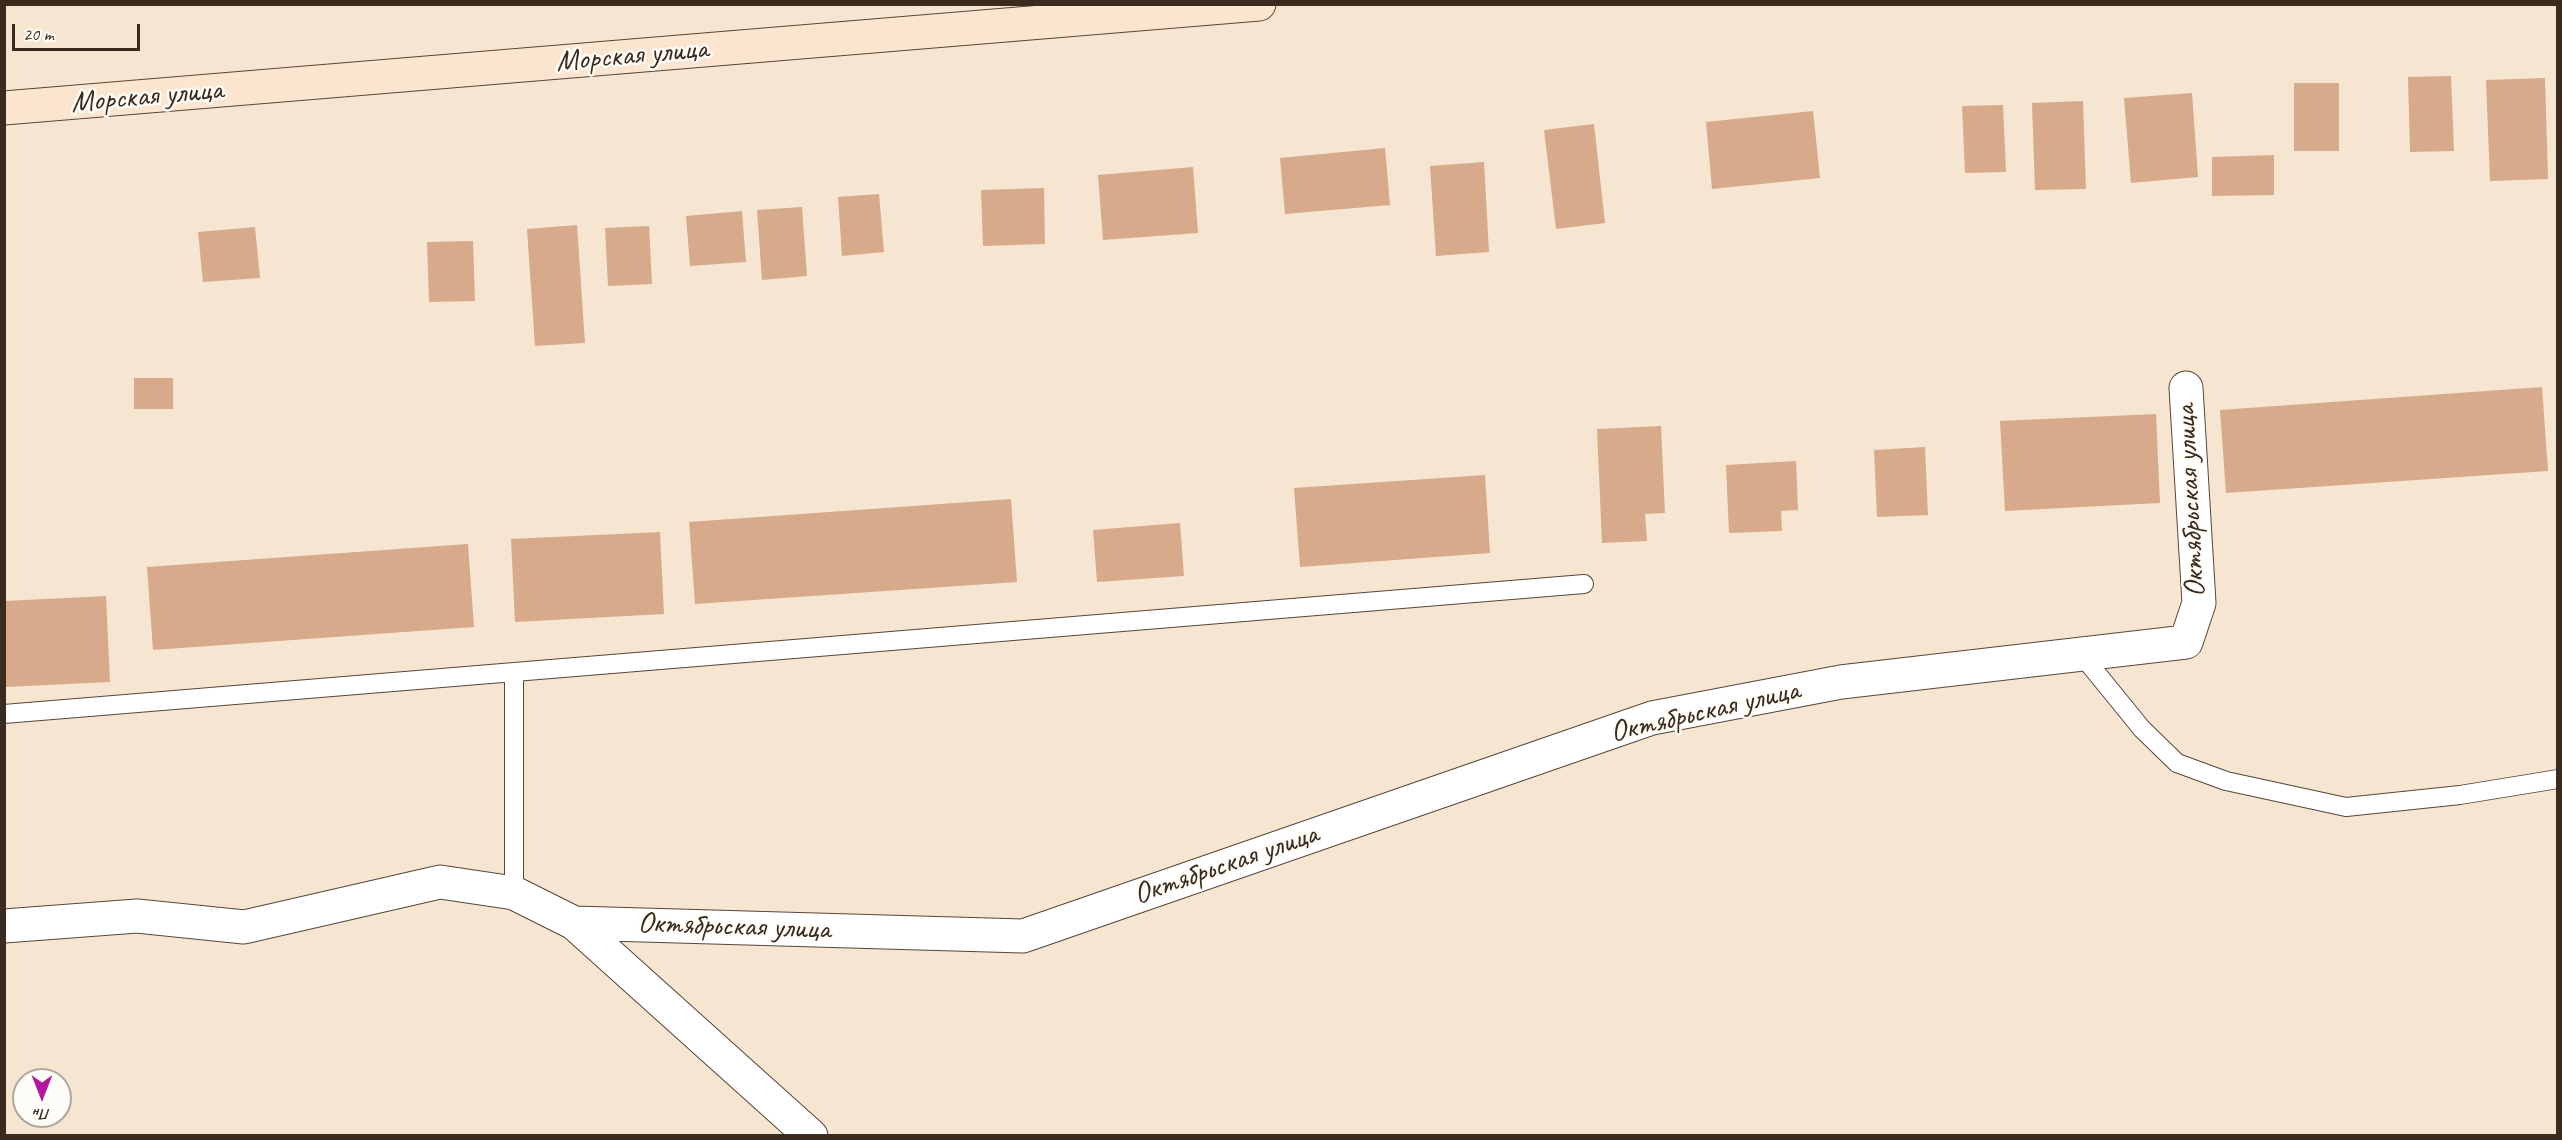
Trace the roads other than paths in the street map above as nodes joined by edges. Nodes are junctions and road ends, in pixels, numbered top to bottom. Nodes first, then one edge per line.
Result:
1 (1259, 4) edge
2 (4, 108) edge
3 (2186, 388) dead end
4 (1584, 584) dead end
5 (2081, 654) junction
6 (514, 672) junction
7 (4, 714) edge
8 (2558, 779) edge
9 (514, 893) junction
10 (574, 923) junction
11 (4, 926) edge
12 (811, 1136) edge

1 - 2 main road, Морская улица
3 - 5 street, Октябрьская улица
4 - 6 lane
5 - 8 lane
5 - 10 street, Октябрьская улица
6 - 7 lane
6 - 9 lane
9 - 10 street, Октябрьская улица
9 - 11 street, Октябрьская улица
10 - 12 street

